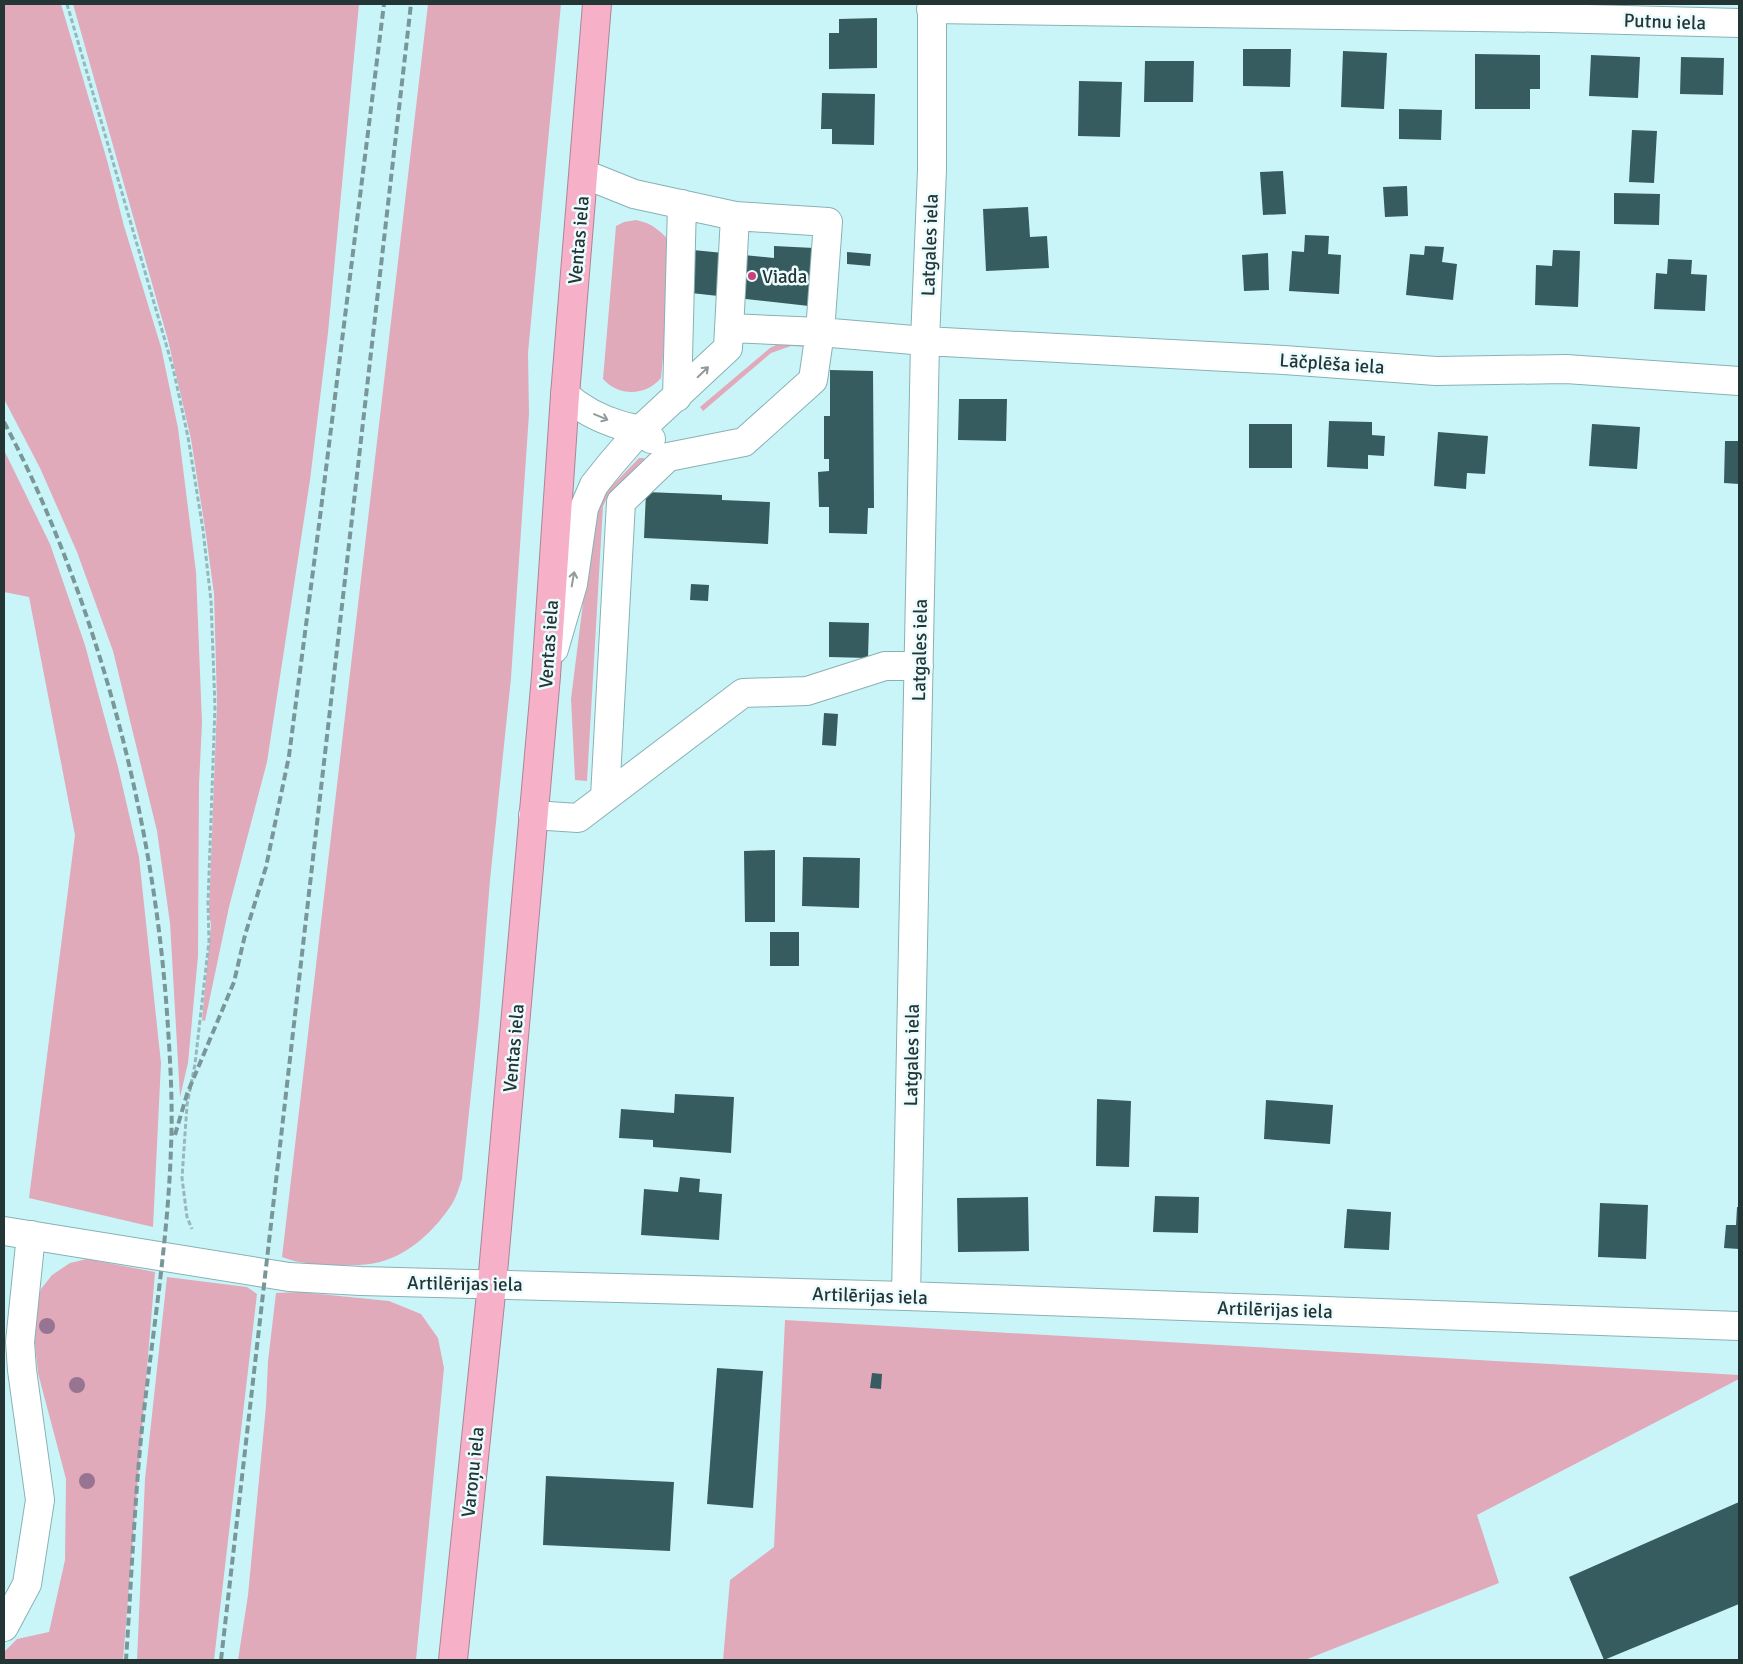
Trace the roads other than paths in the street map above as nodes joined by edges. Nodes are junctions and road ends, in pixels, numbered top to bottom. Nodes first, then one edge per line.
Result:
1 (597, 4) edge
2 (932, 7) edge
3 (1550, 11) edge
4 (1739, 23) edge
5 (584, 174) junction
6 (682, 204) junction
7 (735, 216) junction
8 (729, 328) junction
9 (820, 332) junction
10 (926, 341) junction
11 (1739, 381) edge
12 (565, 395) junction
13 (677, 397) junction
14 (641, 429) junction
15 (668, 457) junction
16 (919, 666) junction
17 (546, 676) junction
18 (605, 797) junction
19 (533, 815) junction
20 (4, 1231) edge
21 (32, 1235) junction
22 (492, 1284) junction
23 (906, 1296) junction
24 (1739, 1326) edge
25 (12, 1594) edge
26 (4, 1627) edge
27 (452, 1660) edge

1 - 5 highway, Ventas iela
2 - 3 street, Putnu iela
2 - 10 street, Latgales iela
3 - 4 street, Putnu iela
5 - 6 street
5 - 12 highway, Ventas iela
6 - 7 street
6 - 13 street
7 - 8 street
7 - 9 street
8 - 9 street, Lāčplēša iela
13 -> 8 street
9 - 10 street, Lāčplēša iela
9 - 15 street
10 - 11 street, Lāčplēša iela
10 - 16 street, Latgales iela
12 -> 14 street
12 - 17 highway, Ventas iela
13 - 14 street
14 - 15 street
17 -> 14 street
15 - 18 street
16 - 18 street
16 - 23 street, Latgales iela
17 - 19 highway, Ventas iela
18 - 19 street
19 - 22 highway, Ventas iela
20 - 21 street, Artilērijas iela
21 - 22 street, Artilērijas iela
21 - 25 street
22 - 23 street, Artilērijas iela
22 - 27 highway, Varoņu iela
23 - 24 street, Artilērijas iela
25 - 26 street

